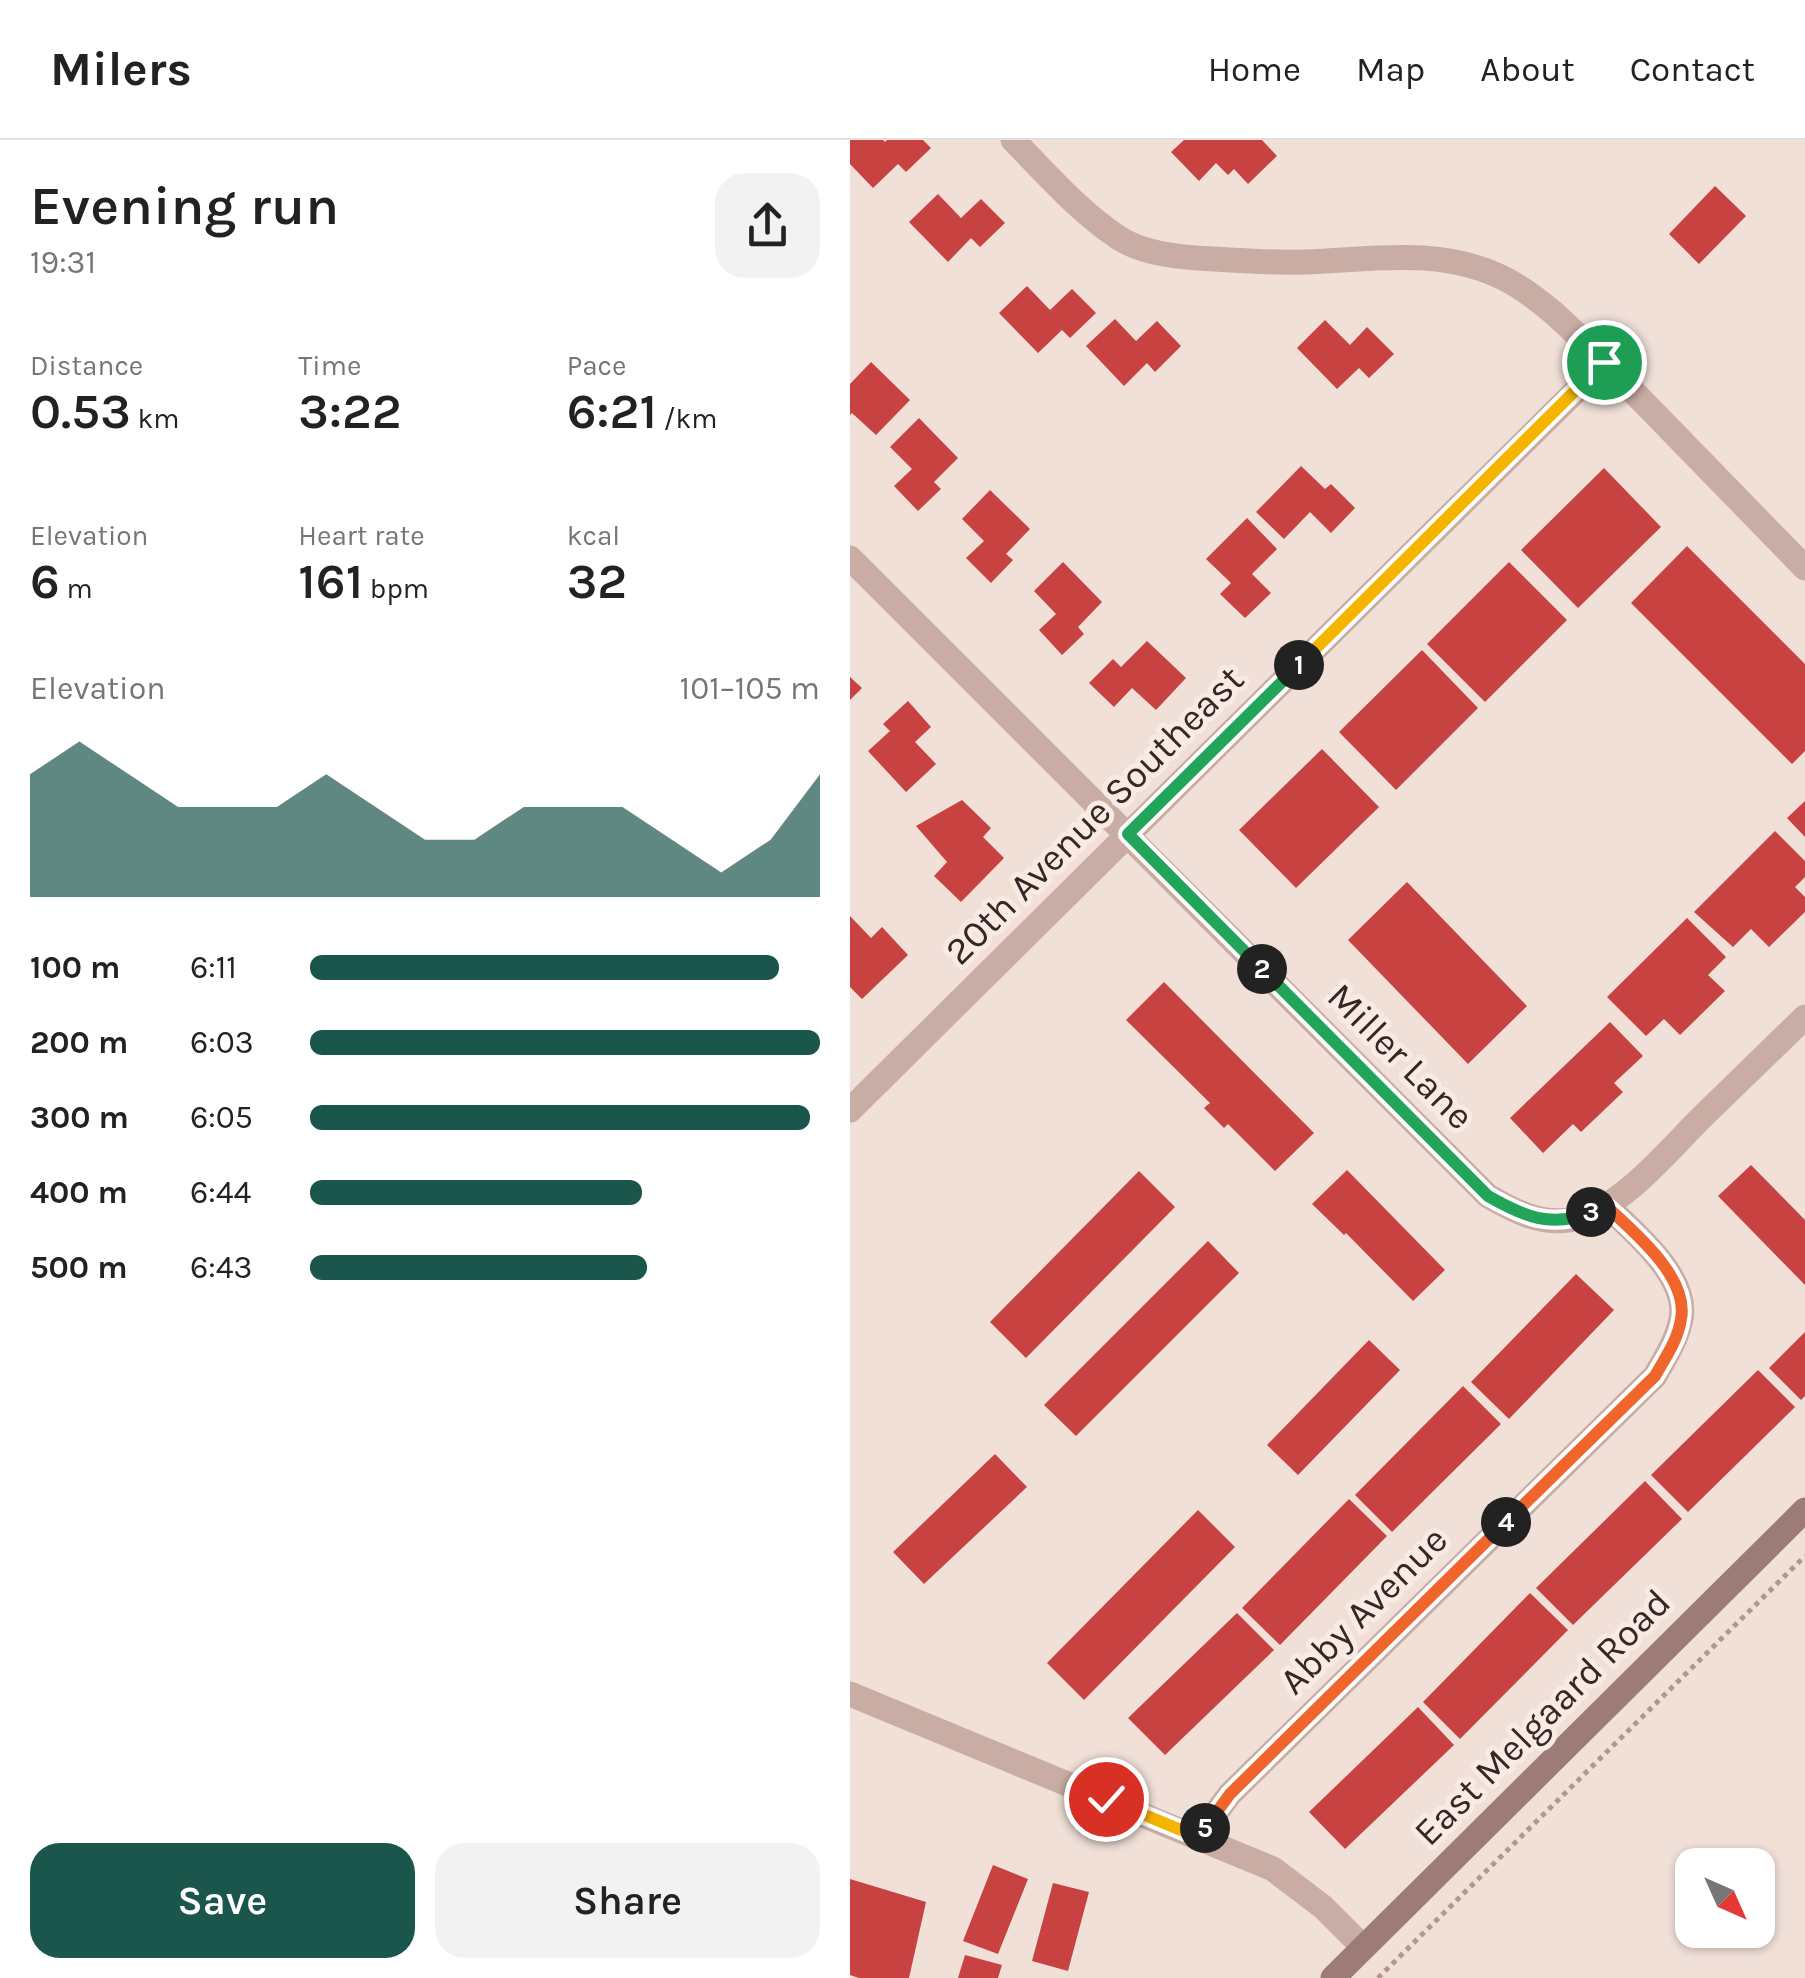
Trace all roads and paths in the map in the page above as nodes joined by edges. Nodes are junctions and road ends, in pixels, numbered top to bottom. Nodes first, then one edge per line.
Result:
1 (1013, 140) edge
2 (1604, 362) junction
3 (850, 558) edge
4 (1805, 568) edge
5 (1128, 834) junction
6 (1805, 1017) edge
7 (850, 1110) edge
8 (1606, 1206) junction
9 (1805, 1510) edge
10 (1805, 1556) edge
11 (850, 1694) edge
12 (1198, 1837) junction
13 (1364, 1948) junction
14 (1333, 1978) edge
15 (1378, 1978) edge

1 - 2 street
2 - 4 street
2 - 5 street, 20th Avenue Southeast
3 - 5 street, Miller Lane
5 - 7 street, 20th Avenue Southeast
5 - 8 street, Miller Lane
6 - 8 street, Miller Lane
8 - 12 street, Abby Avenue
9 - 13 main road, East Melgaard Road
10 - 15 path
11 - 12 street
12 - 13 street
13 - 14 main road, East Melgaard Road

